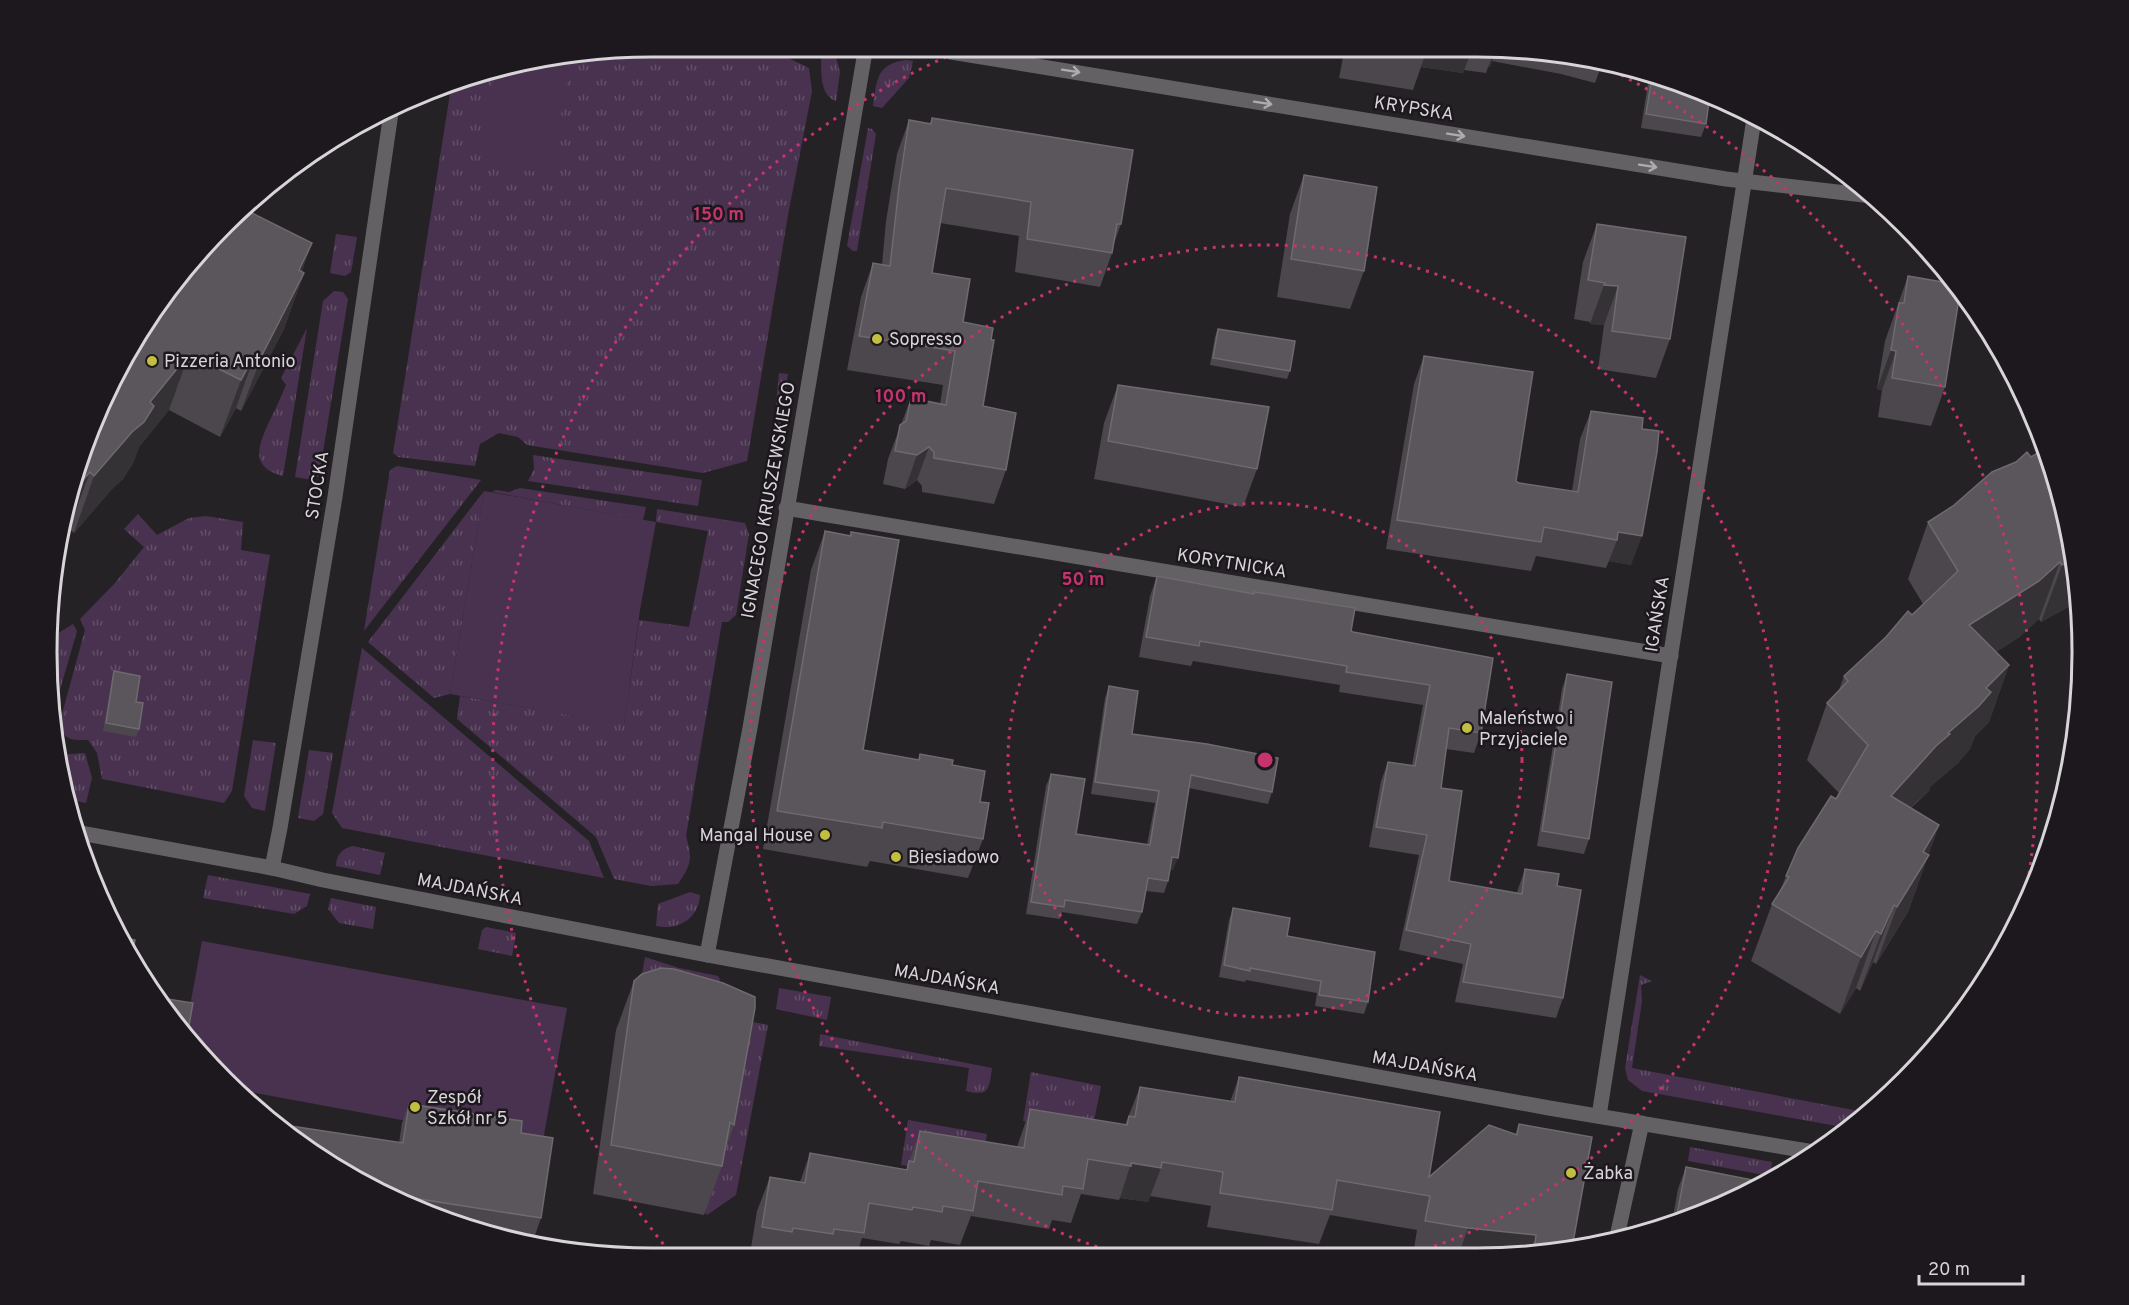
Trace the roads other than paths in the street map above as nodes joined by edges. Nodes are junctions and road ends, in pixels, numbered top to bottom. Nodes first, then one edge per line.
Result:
1 (864, 57) edge
2 (982, 57) edge
3 (390, 117) edge
4 (1753, 125) edge
5 (1743, 181) junction
6 (1856, 194) edge
7 (786, 508) junction
8 (1671, 656) junction
9 (86, 834) edge
10 (272, 868) junction
11 (707, 955) junction
12 (1599, 1116) junction
13 (1642, 1124) junction
14 (1803, 1150) edge
15 (1618, 1231) edge

1 - 7 street, IGNACEGO KRUSZEWSKIEGO
2 -> 5 street, KRYPSKA
3 - 10 street, STOCKA
4 - 5 street, IGAŃSKA
5 - 6 street, KRYPSKA
5 - 8 street, IGAŃSKA
7 - 8 street, KORYTNICKA
7 - 11 street, IGNACEGO KRUSZEWSKIEGO
8 - 12 street, IGAŃSKA
9 - 10 street, MAJDAŃSKA
10 - 11 street, MAJDAŃSKA
11 - 12 street, MAJDAŃSKA
12 - 13 street, MAJDAŃSKA
13 - 14 street, MAJDAŃSKA
13 - 15 street

